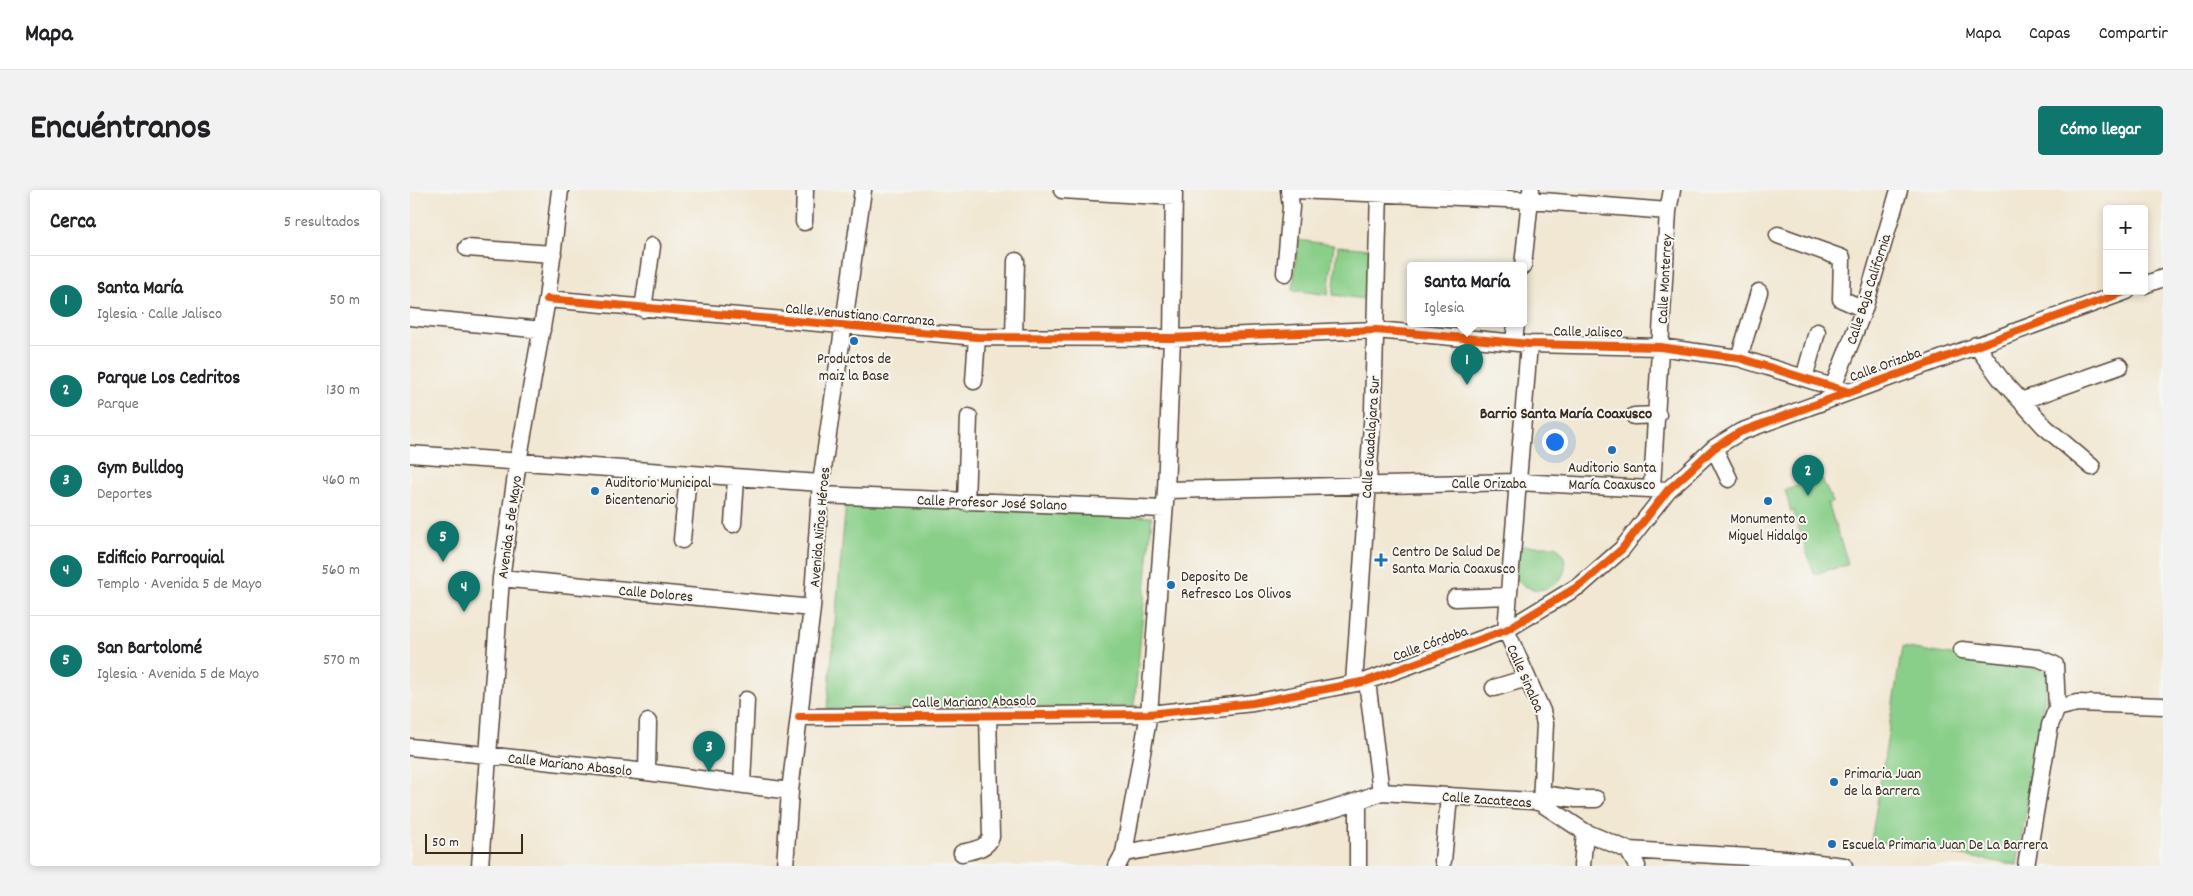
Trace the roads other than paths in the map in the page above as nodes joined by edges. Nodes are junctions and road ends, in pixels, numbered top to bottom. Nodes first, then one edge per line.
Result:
1 (560, 190) edge
2 (805, 190) edge
3 (864, 190) edge
4 (1062, 190) edge
5 (1289, 190) edge
6 (1296, 190) edge
7 (1672, 190) edge
8 (1899, 190) edge
9 (1379, 192) edge
10 (1174, 194) edge
11 (1530, 195) edge
12 (1668, 212) junction
13 (804, 222) dead end
14 (1778, 235) dead end
15 (652, 246) dead end
16 (467, 248) dead end
17 (553, 254) junction
18 (1016, 261) dead end
19 (1522, 262) edge
20 (1285, 273) dead end
21 (2163, 278) edge
22 (2148, 284) edge
23 (1759, 292) dead end
24 (2115, 295) edge
25 (546, 299) junction
26 (643, 309) junction
27 (1864, 309) junction
28 (410, 317) edge
29 (842, 327) junction
30 (1517, 327) edge
31 (542, 330) junction
32 (1376, 330) junction
33 (1817, 332) dead end
34 (977, 337) junction
35 (1014, 337) junction
36 (1172, 338) junction
37 (1522, 343) junction
38 (1976, 345) junction
39 (1660, 347) junction
40 (1739, 358) junction
41 (2120, 366) dead end
42 (1804, 378) junction
43 (974, 381) dead end
44 (1833, 387) junction
45 (1849, 392) junction
46 (2020, 401) junction
47 (1658, 415) junction
48 (1634, 416) dead end
49 (969, 417) dead end
50 (1714, 448) junction
51 (410, 454) edge
52 (518, 462) junction
53 (2092, 467) dead end
54 (688, 475) junction
55 (736, 479) junction
56 (1730, 479) dead end
57 (1517, 482) junction
58 (1367, 485) junction
59 (821, 489) junction
60 (1660, 489) junction
61 (1166, 490) junction
62 (966, 502) junction
63 (1164, 509) junction
64 (733, 524) dead end
65 (682, 540) dead end
66 (501, 578) junction
67 (1507, 596) junction
68 (1455, 598) dead end
69 (812, 608) junction
70 (1506, 630) junction
71 (1962, 650) dead end
72 (1527, 678) junction
73 (1361, 682) junction
74 (1494, 688) dead end
75 (746, 700) dead end
76 (2163, 706) edge
77 (2057, 708) junction
78 (1149, 714) junction
79 (988, 715) junction
80 (799, 718) junction
81 (648, 722) dead end
82 (410, 747) edge
83 (487, 754) junction
84 (647, 772) junction
85 (742, 784) junction
86 (790, 791) junction
87 (1381, 792) junction
88 (1449, 796) junction
89 (1542, 798) junction
90 (1596, 799) dead end
91 (1358, 802) junction
92 (1585, 832) junction
93 (1628, 850) junction
94 (962, 853) dead end
95 (1120, 860) edge
96 (1443, 861) dead end
97 (1787, 862) edge
98 (480, 866) edge
99 (785, 866) edge
100 (1358, 866) edge
101 (1582, 866) edge
102 (1637, 866) edge
103 (1844, 866) edge
104 (2026, 866) edge

1 - 17 street, Avenida 5 de Mayo
2 - 13 street
3 - 29 street, Avenida Niños Héroes
4 - 10 street
5 - 20 street
6 - 9 street
7 - 12 street, Calle Monterrey
8 - 27 street, Calle Baja California
9 - 11 street
9 - 32 street, Calle Guadalajara Sur
10 - 36 street
11 - 12 street
11 - 19 street
12 - 39 street, Calle Monterrey
14 - 27 street
15 - 26 street
16 - 17 street
17 - 25 street, Avenida 5 de Mayo
18 - 35 street
21 - 22 street
23 - 40 street
24 - 38 street, Calle Orizaba
25 - 26 street, Calle Venustiano Carranza
25 - 31 street, Avenida 5 de Mayo
26 - 29 street, Calle Venustiano Carranza
27 - 44 street, Calle Baja California
28 - 31 street
29 - 34 street, Calle Venustiano Carranza
29 - 59 street, Avenida Niños Héroes
30 - 37 street, Calle Sinaloa
31 - 52 street, Avenida 5 de Mayo
32 - 36 street, Calle Jalisco
32 - 37 street, Calle Jalisco
32 - 58 street, Calle Guadalajara Sur
33 - 42 street
34 - 35 street, Calle Venustiano Carranza
34 - 43 street
35 - 36 street, Calle Venustiano Carranza
36 - 61 street
37 - 39 street, Calle Jalisco
37 - 57 street, Calle Sinaloa
38 - 45 street, Calle Orizaba
38 - 46 street
39 - 40 street, Calle Jalisco
39 - 47 street, Calle Monterrey
40 - 42 street, Calle Jalisco
41 - 46 street
42 - 44 street, Calle Jalisco
44 - 45 street, Calle Jalisco
45 - 50 street, Calle Orizaba
46 - 53 street
47 - 48 street
47 - 60 street, Calle Monterrey
49 - 62 street
50 - 56 street
50 - 60 street, Calle Orizaba
51 - 52 street, Calle Profesor José Solano
52 - 54 street, Calle Profesor José Solano
52 - 66 street, Avenida 5 de Mayo
54 - 55 street, Calle Profesor José Solano
54 - 65 street
55 - 59 street, Calle Profesor José Solano
55 - 64 street
57 - 58 street, Calle Orizaba
57 - 60 street, Calle Orizaba
57 - 67 street, Calle Sinaloa
58 - 61 street, Calle Orizaba
58 - 73 street, Calle Guadalajara Sur
59 - 62 street, Calle Profesor José Solano
59 - 69 street, Avenida Niños Héroes
60 - 70 street, Calle Córdoba
61 - 63 street
62 - 63 street, Calle Profesor José Solano
63 - 78 street
66 - 69 street, Calle Dolores
66 - 83 street, Avenida 5 de Mayo
67 - 68 street
67 - 70 street, Calle Sinaloa
69 - 80 street, Avenida Niños Héroes
70 - 72 street, Calle Sinaloa
70 - 73 street, Calle Córdoba
71 - 77 street
72 - 74 street
72 - 89 street, Calle Sinaloa
73 - 78 street, Calle Córdoba
73 - 87 street, Calle Guadalajara Sur
75 - 85 street
76 - 77 street
77 - 104 street
78 - 79 street, Calle Mariano Abasolo
78 - 95 street
79 - 80 street, Calle Mariano Abasolo
79 - 94 street
80 - 86 street, Avenida Niños Héroes
81 - 84 street
82 - 83 street, Calle Mariano Abasolo
83 - 84 street, Calle Mariano Abasolo
83 - 98 street, Avenida 5 de Mayo
84 - 85 street, Calle Mariano Abasolo
85 - 86 street, Calle Mariano Abasolo
86 - 99 street, Avenida Niños Héroes
87 - 88 street, Calle Zacatecas
87 - 91 street, Calle Zacatecas
88 - 89 street, Calle Zacatecas
88 - 96 street
89 - 90 street
89 - 92 street, Calle Zacatecas
91 - 95 street, Calle Zacatecas
91 - 100 street
92 - 93 street, Calle Zacatecas
92 - 101 street
93 - 97 street, Calle Zacatecas
93 - 102 street
97 - 103 street, Calle Zacatecas

